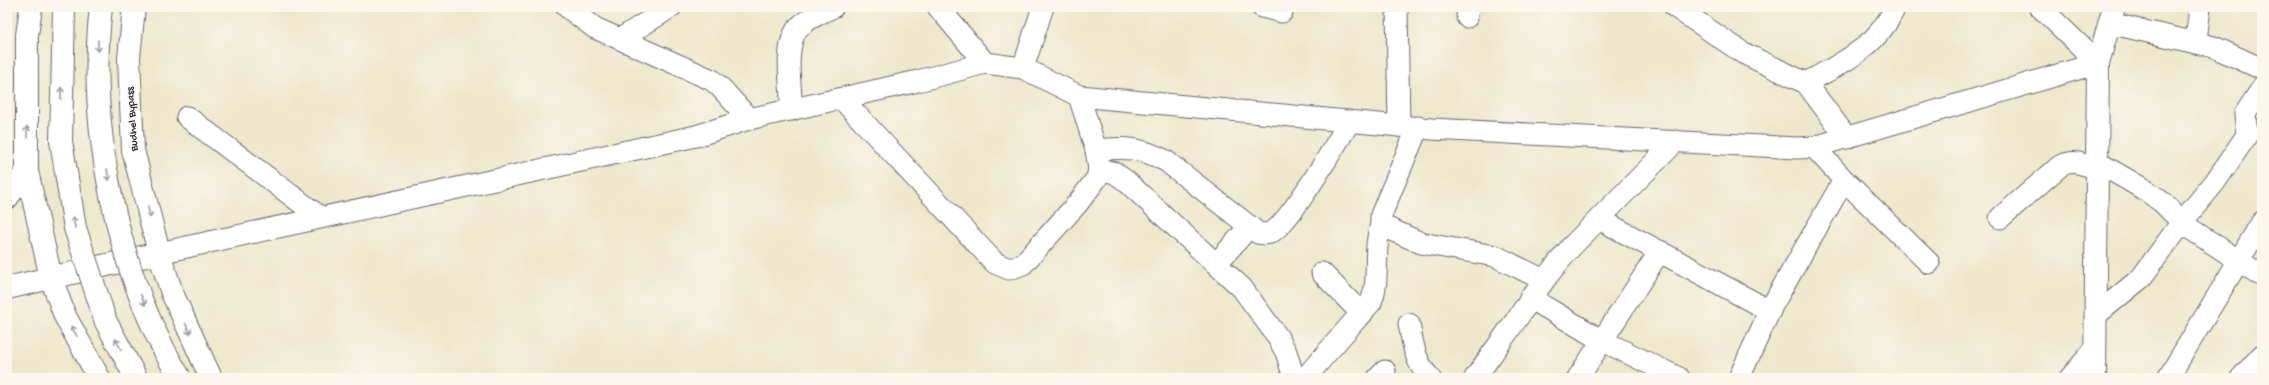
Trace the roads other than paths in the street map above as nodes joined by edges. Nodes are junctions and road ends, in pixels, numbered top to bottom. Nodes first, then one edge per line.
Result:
1 (31, 7) edge
2 (64, 7) edge
3 (101, 7) edge
4 (134, 7) edge
5 (567, 7) edge
6 (671, 7) edge
7 (834, 7) edge
8 (938, 7) edge
9 (1043, 7) edge
10 (1262, 7) edge
11 (1396, 7) edge
12 (1675, 7) edge
13 (1895, 7) edge
14 (2040, 7) edge
15 (2200, 7) edge
16 (1282, 12) dead end
17 (2112, 15) edge
18 (620, 39) junction
19 (2196, 41) junction
20 (985, 63) junction
21 (2098, 63) junction
22 (1023, 68) junction
23 (2262, 69) edge
24 (1806, 83) junction
25 (2262, 88) edge
26 (1079, 96) junction
27 (842, 99) junction
28 (792, 110) junction
29 (187, 117) dead end
30 (749, 120) junction
31 (1350, 121) junction
32 (1408, 127) junction
33 (1847, 138) junction
34 (1676, 141) junction
35 (1814, 147) junction
36 (1098, 160) junction
37 (2097, 166) junction
38 (27, 171) junction
39 (1844, 180) junction
40 (7, 198) edge
41 (320, 217) junction
42 (2000, 218) dead end
43 (1599, 219) junction
44 (2182, 222) junction
45 (2262, 222) edge
46 (1381, 225) junction
47 (1250, 226) junction
48 (1660, 252) junction
49 (159, 253) junction
50 (2239, 260) junction
51 (1929, 263) dead end
52 (1216, 264) junction
53 (1322, 273) dead end
54 (2262, 276) edge
55 (51, 278) junction
56 (1544, 280) junction
57 (7, 288) edge
58 (1530, 298) junction
59 (1770, 311) junction
60 (1362, 314) junction
61 (2096, 315) junction
62 (1409, 324) dead end
63 (1601, 340) junction
64 (2262, 355) edge
65 (2098, 368) edge
66 (99, 378) edge
67 (136, 378) edge
68 (180, 378) edge
69 (211, 378) edge
70 (1294, 378) edge
71 (1305, 378) edge
72 (1430, 378) edge
73 (1475, 378) edge
74 (1578, 378) edge
75 (1679, 378) edge
76 (1739, 378) edge
77 (2070, 378) edge
78 (2168, 378) edge
79 (2241, 378) edge

38 -> 1 main road
67 -> 2 main road, bridge
3 -> 68 main road, bridge
4 -> 49 main road, Budhel Bypass
5 - 18 street
6 - 18 street
7 - 28 street
8 - 20 street
9 - 22 street
10 - 16 street
11 - 32 street
12 - 24 street
13 - 24 street
14 - 21 street
15 - 19 street
17 - 19 street
17 - 21 main road
18 - 30 street
19 - 23 street
20 - 22 street
20 - 27 street
21 - 33 street
21 - 37 main road
22 - 26 street
24 - 33 street
25 - 44 street
26 - 31 street
26 - 36 street
27 - 28 street
27 - 36 street
28 - 30 street
29 - 41 street
30 - 41 street
31 - 32 street
31 - 47 street
32 - 34 street
32 - 46 street
33 - 35 street
34 - 35 street
34 - 43 street
35 - 39 street
36 - 47 street
36 - 52 street
37 - 42 street
37 - 44 street
37 - 61 main road
38 - 40 main road
38 - 55 main road
39 - 51 street
39 - 59 street
41 - 49 street
43 - 48 street
43 - 56 street
44 - 50 street
44 - 61 street
45 - 50 street
46 - 56 street
46 - 60 street
47 - 52 street
48 - 59 street
48 - 63 street
49 - 55 main road
49 -> 69 main road, Budhel Bypass
50 - 54 street
50 - 78 street
52 - 70 street
53 - 60 street
55 - 57 main road
66 -> 55 main road
56 - 58 street
58 - 63 street
58 - 73 street
59 - 76 street
60 - 71 street
61 - 65 main road
62 - 72 street
63 - 74 street
63 - 75 street
64 - 79 street
65 - 77 street

